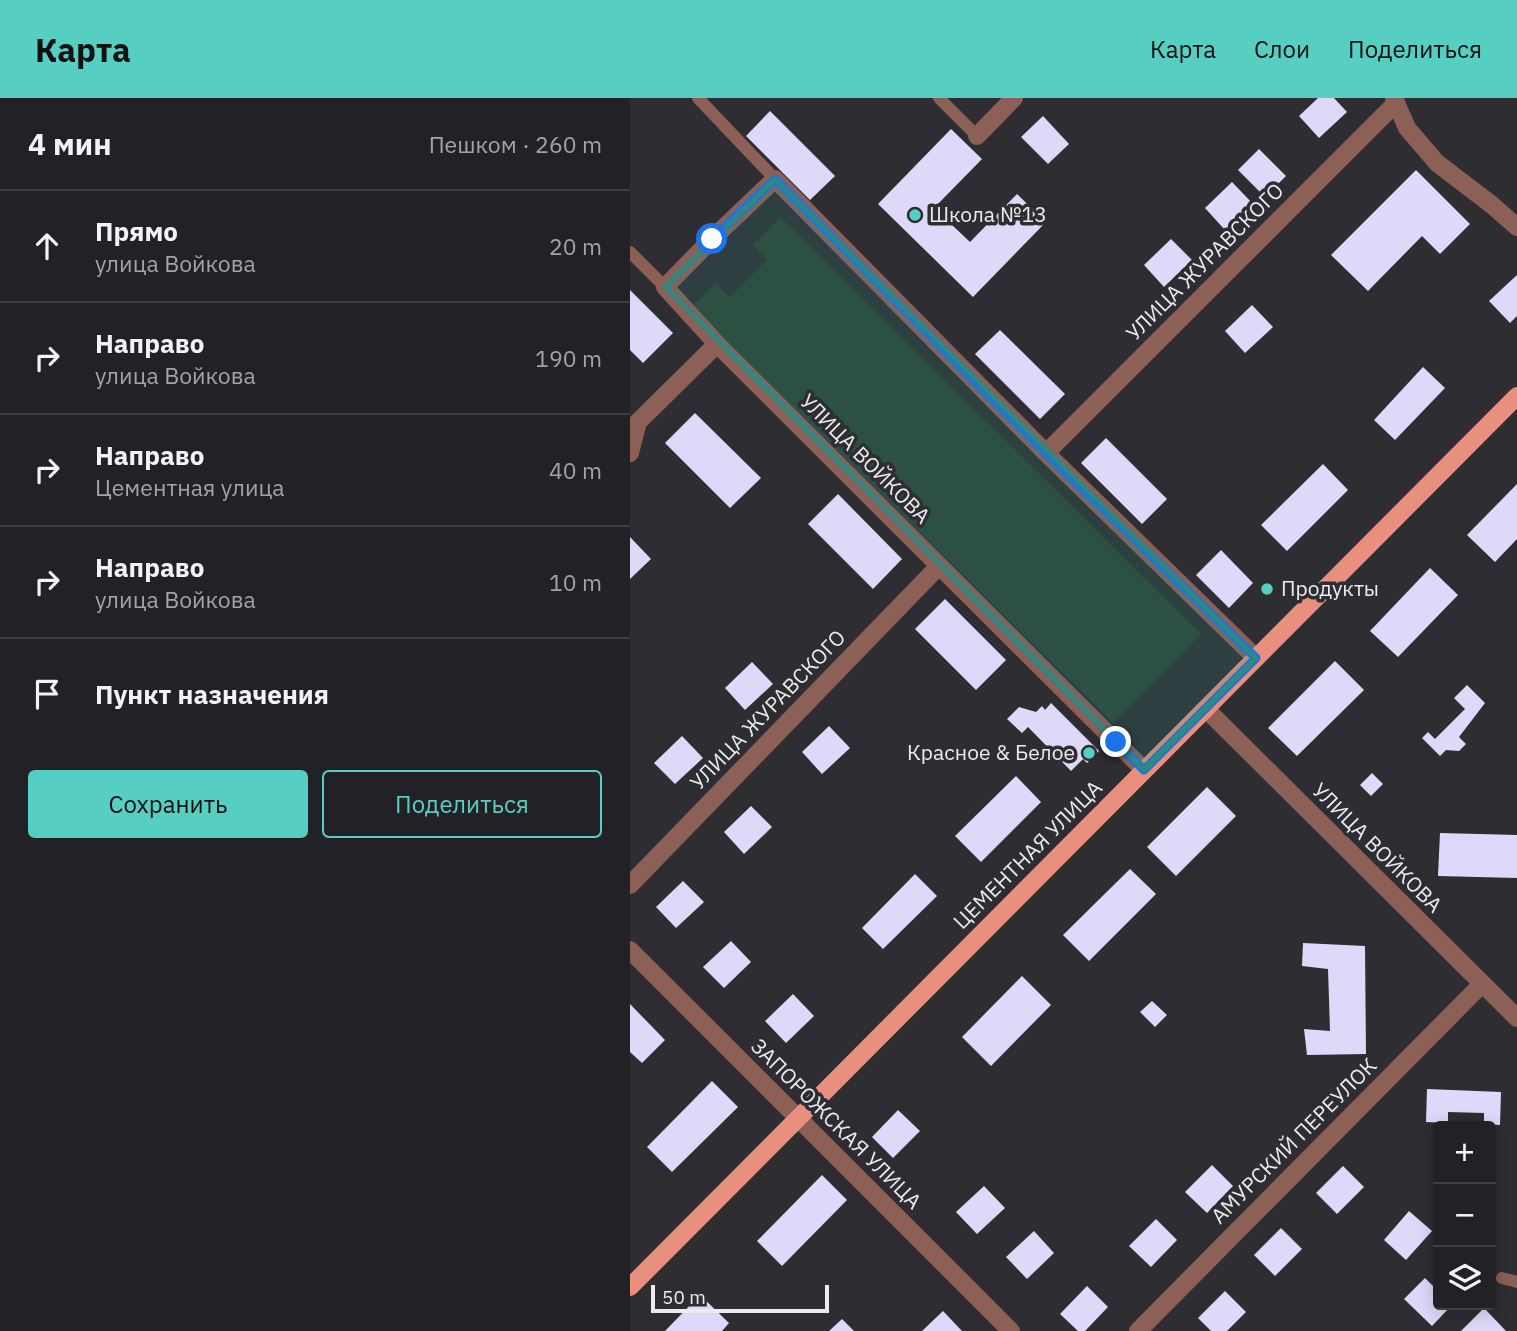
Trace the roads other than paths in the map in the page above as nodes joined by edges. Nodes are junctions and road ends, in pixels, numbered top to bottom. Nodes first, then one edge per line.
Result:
1 (698, 98) edge
2 (939, 98) edge
3 (1014, 98) edge
4 (1397, 100) edge
5 (977, 136) joint
6 (775, 179) junction
7 (1517, 227) edge
8 (630, 252) edge
9 (665, 287) junction
10 (718, 344) junction
11 (1517, 396) edge
12 (630, 453) edge
13 (1046, 453) junction
14 (939, 566) junction
15 (1256, 658) junction
16 (1206, 709) junction
17 (1144, 770) junction
18 (630, 885) edge
19 (630, 950) edge
20 (1482, 984) junction
21 (1517, 1018) edge
22 (798, 1118) junction
23 (1502, 1278) dead end
24 (1517, 1282) edge
25 (630, 1287) edge
26 (1011, 1331) edge
27 (1138, 1331) edge

1 - 6 lane
2 - 5 lane
3 - 5 street
4 - 7 street
4 - 13 street, УЛИЦА ЖУРАВСКОГО
6 - 9 street
6 - 13 street
8 - 9 lane
9 - 10 street, УЛИЦА ВОЙКОВА
10 - 12 street
10 - 14 street, УЛИЦА ВОЙКОВА
11 - 15 main road, ЦЕМЕНТНАЯ УЛИЦА
13 - 15 street
14 - 17 street, УЛИЦА ВОЙКОВА
14 - 18 street, УЛИЦА ЖУРАВСКОГО
15 - 16 main road, ЦЕМЕНТНАЯ УЛИЦА
16 - 17 main road, ЦЕМЕНТНАЯ УЛИЦА
16 - 20 street, УЛИЦА ВОЙКОВА
17 - 22 main road, ЦЕМЕНТНАЯ УЛИЦА
19 - 22 street, ЗАПОРОЖСКАЯ УЛИЦА
20 - 21 street, УЛИЦА ВОЙКОВА
20 - 27 street, АМУРСКИЙ ПЕРЕУЛОК
22 - 25 main road, ЦЕМЕНТНАЯ УЛИЦА
22 - 26 street, ЗАПОРОЖСКАЯ УЛИЦА
23 - 24 lane

